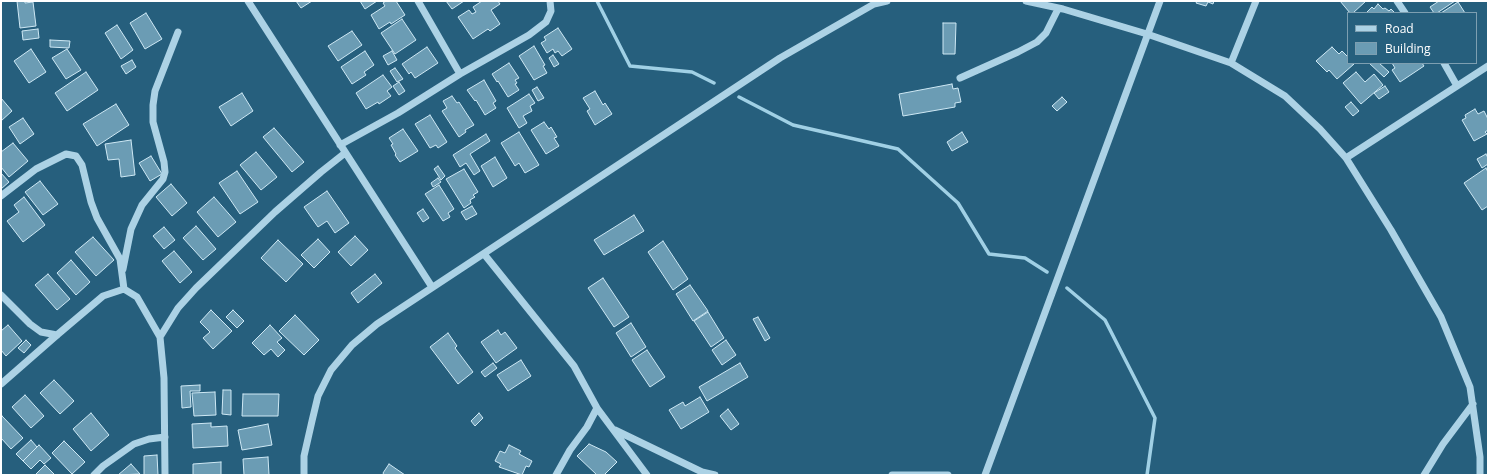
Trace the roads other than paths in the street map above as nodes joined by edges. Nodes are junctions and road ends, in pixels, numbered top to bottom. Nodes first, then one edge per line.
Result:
1 (248, 1) edge
2 (418, 1) edge
3 (550, 1) edge
4 (887, 1) edge
5 (1029, 1) edge
6 (1160, 1) edge
7 (1256, 1) edge
8 (1397, 1) edge
9 (874, 2) edge
10 (1058, 9) junction
11 (1404, 12) edge
12 (178, 32) dead end
13 (1147, 34) junction
14 (1231, 64) junction
15 (1445, 64) edge
16 (1488, 66) edge
17 (460, 74) junction
18 (960, 78) dead end
19 (1457, 86) junction
20 (340, 145) junction
21 (345, 153) junction
22 (1346, 158) junction
23 (1, 196) edge
24 (484, 254) junction
25 (122, 269) junction
26 (432, 287) junction
27 (124, 289) junction
28 (1, 295) edge
29 (57, 335) junction
30 (160, 337) junction
31 (1, 384) edge
32 (1473, 404) junction
33 (597, 408) junction
34 (613, 429) junction
35 (165, 437) junction
36 (94, 475) edge
37 (165, 475) edge
38 (304, 475) edge
39 (556, 475) edge
40 (648, 475) edge
41 (715, 475) edge
42 (892, 475) edge
43 (948, 475) edge
44 (985, 475) edge
45 (1424, 475) edge
46 (1480, 475) edge

1 - 20 street
2 - 17 street
3 - 17 street
4 - 9 street
5 - 10 street
6 - 13 street
7 - 14 street
8 - 11 street
9 - 24 street
10 - 13 street
10 - 18 street
12 - 25 street
13 - 14 street
13 - 44 street
14 - 22 street
15 - 19 street
16 - 19 street
17 - 20 street
19 - 22 street
20 - 21 street
21 - 26 street
21 - 30 street
22 - 32 street
23 - 25 street
24 - 26 street
24 - 33 street
25 - 27 street
26 - 38 street
27 - 29 street
27 - 30 street
28 - 29 street
29 - 31 street
30 - 35 street
32 - 45 street
32 - 46 street
33 - 34 street
33 - 39 street
34 - 40 street
34 - 41 street
35 - 36 street
35 - 37 street
42 - 43 street

